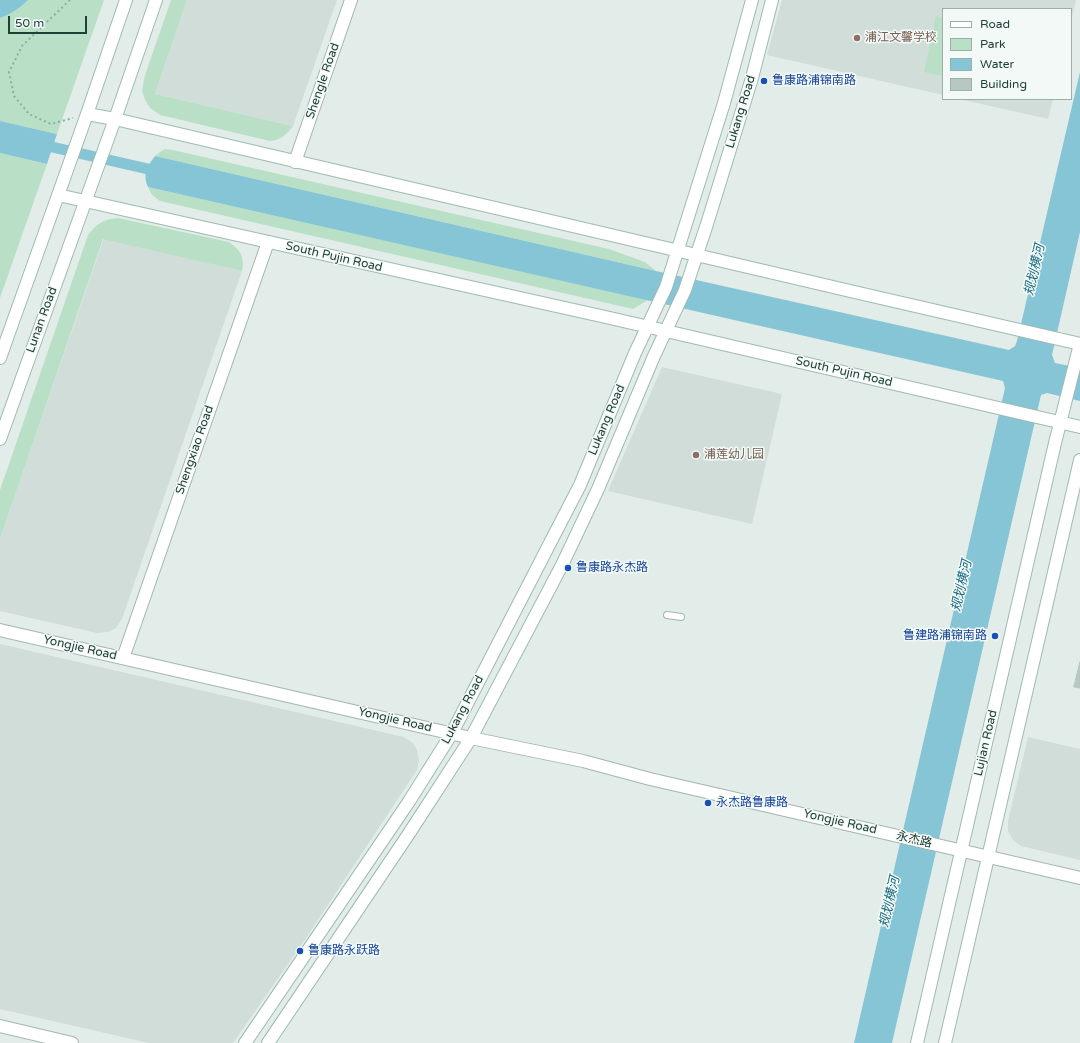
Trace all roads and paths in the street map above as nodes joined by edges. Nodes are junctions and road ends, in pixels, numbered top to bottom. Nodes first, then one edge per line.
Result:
1 (70, 0) edge
2 (126, 0) edge
3 (156, 0) edge
4 (351, 0) edge
5 (752, 0) edge
6 (772, 0) edge
7 (87, 114) junction
8 (114, 119) junction
9 (295, 162) junction
10 (58, 196) junction
11 (85, 201) junction
12 (268, 242) junction
13 (678, 251) junction
14 (696, 255) junction
15 (647, 327) junction
16 (666, 331) junction
17 (1080, 344) edge
18 (0, 358) edge
19 (1061, 422) junction
20 (1080, 427) edge
21 (0, 439) edge
22 (1080, 460) edge
23 (667, 615) dead end
24 (681, 617) dead end
25 (0, 630) edge
26 (123, 658) junction
27 (452, 733) junction
28 (471, 738) junction
29 (884, 833) joint
30 (961, 851) junction
31 (988, 857) junction
32 (1080, 878) edge
33 (0, 1026) edge
34 (72, 1043) edge
35 (245, 1043) edge
36 (268, 1043) edge
37 (917, 1043) edge
38 (944, 1043) edge

1 - 7 path
2 - 7 street
3 - 8 street
4 - 9 street, Shengle Road
5 - 13 street, Lukang Road
6 - 14 street, Lukang Road
7 - 8 street
7 - 10 street
8 - 9 street
8 - 11 street, Lunan Road
9 - 13 street
10 - 11 street, South Pujin Road
10 - 18 street
11 - 12 street, South Pujin Road
11 - 21 street, Lunan Road
12 - 15 street, South Pujin Road
12 - 26 street, Shengxiao Road
13 - 14 street
13 - 15 street, Lukang Road
14 - 16 street, Lukang Road
14 - 17 street
15 - 16 street, South Pujin Road
15 - 27 street, Lukang Road
16 - 19 street, South Pujin Road
16 - 28 street, Lukang Road
17 - 19 street, Lujian Road
19 - 20 street, South Pujin Road
19 - 30 street, Lujian Road
22 - 31 street
23 - 24 lane
25 - 26 street, Yongjie Road
26 - 27 street, Yongjie Road
27 - 28 street, Yongjie Road
27 - 35 street, Lukang Road
28 - 29 street, Yongjie Road
28 - 36 street, Lukang Road
29 - 30 street, 永杰路
30 - 31 street
30 - 37 street, Lujian Road
31 - 32 street
31 - 38 street
33 - 34 street

